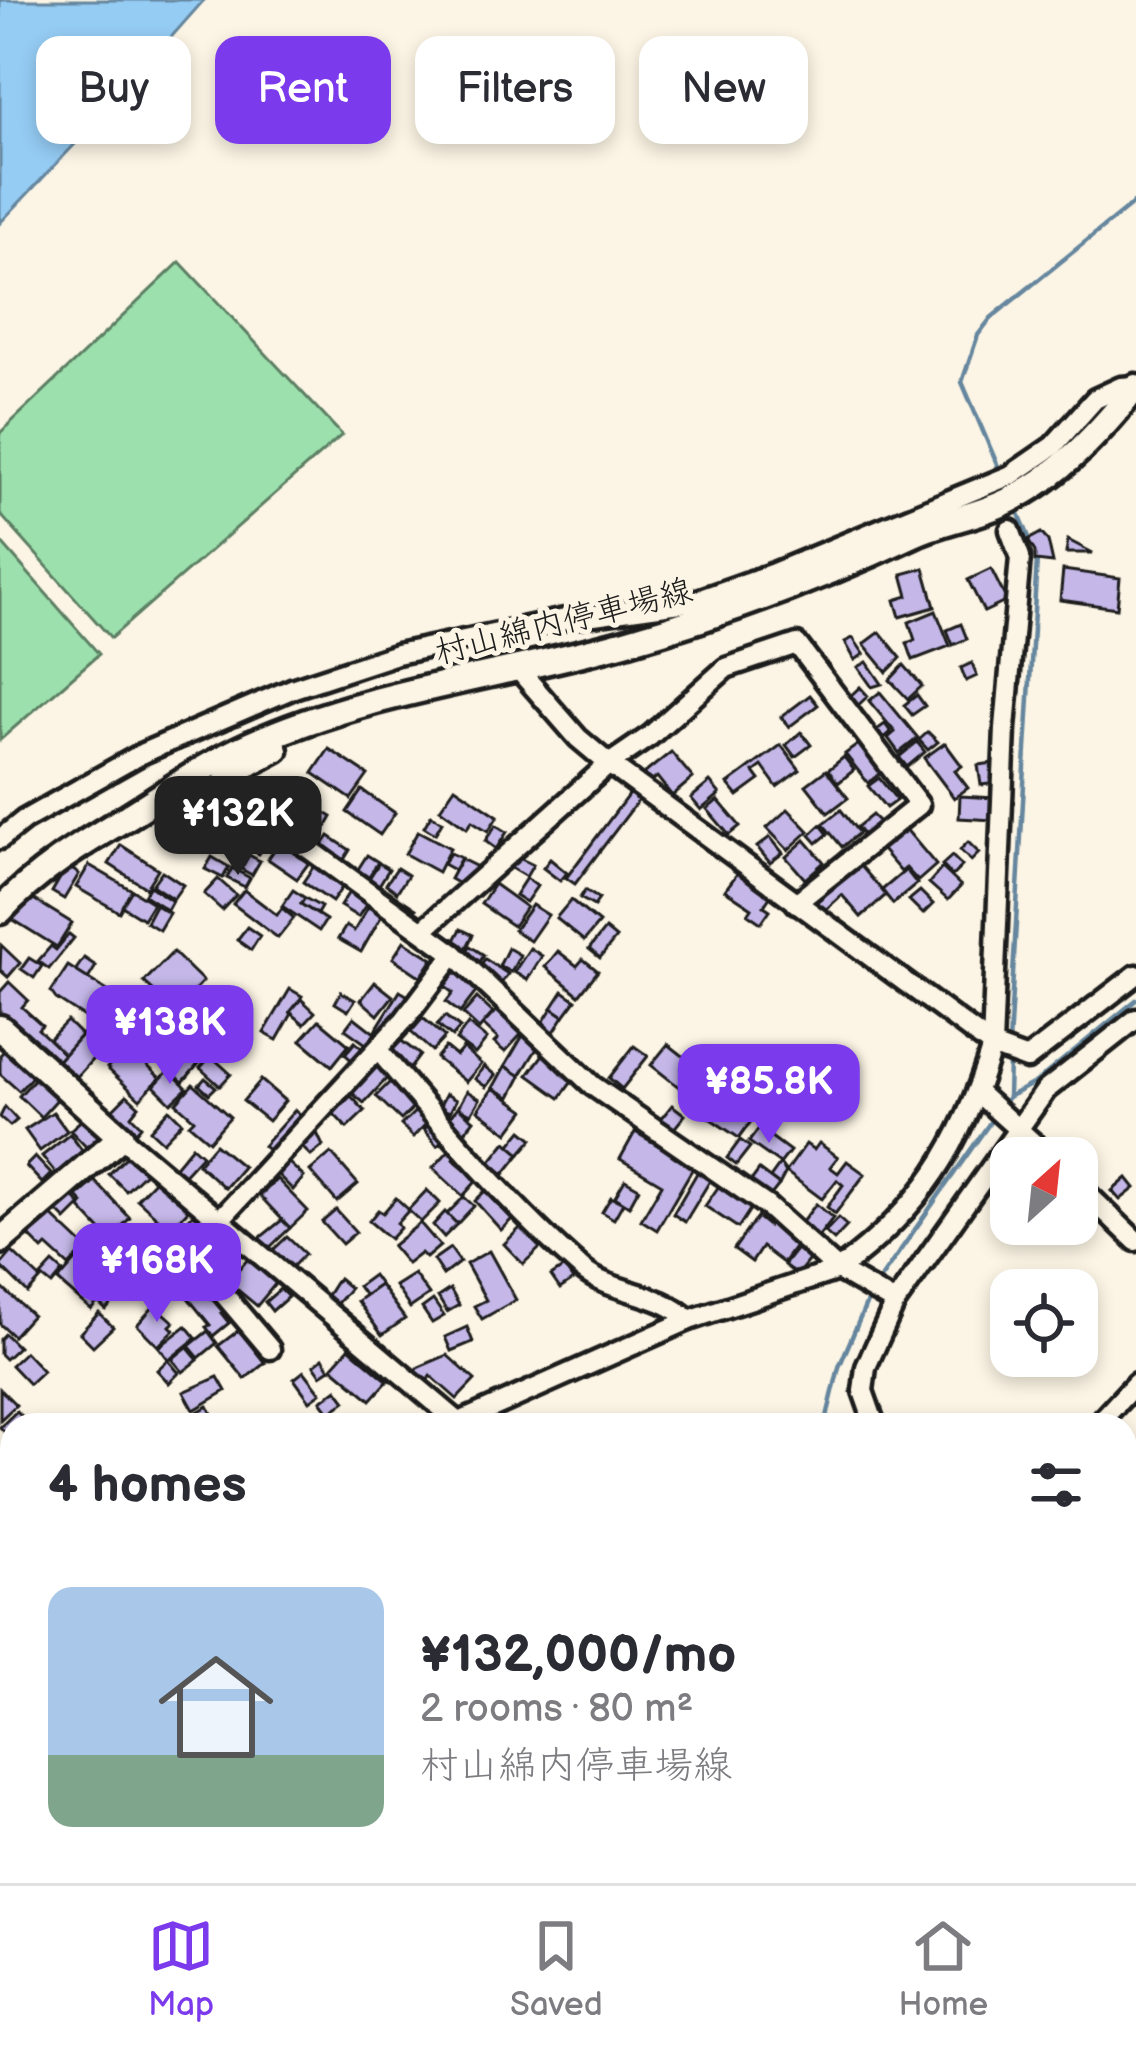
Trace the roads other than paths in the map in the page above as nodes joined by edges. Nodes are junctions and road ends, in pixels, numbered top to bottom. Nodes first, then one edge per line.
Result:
1 (1136, 387) edge
2 (1010, 530) dead end
3 (518, 669) junction
4 (275, 735) junction
5 (609, 764) junction
6 (0, 839) edge
7 (796, 903) junction
8 (0, 910) edge
9 (423, 930) junction
10 (454, 954) junction
11 (1136, 975) edge
12 (1136, 1019) edge
13 (0, 1028) edge
14 (995, 1047) junction
15 (378, 1050) junction
16 (982, 1096) junction
17 (1015, 1125) junction
18 (1027, 1137) edge
19 (121, 1138) junction
20 (1098, 1204) edge
21 (220, 1221) junction
22 (0, 1241) edge
23 (1136, 1241) edge
24 (838, 1270) junction
25 (890, 1301) junction
26 (689, 1321) junction
27 (270, 1349) dead end
28 (1136, 1383) edge
29 (446, 1413) edge
30 (484, 1413) edge
31 (870, 1413) edge
32 (1107, 1413) edge

1 - 3 main road, 村山綿内停車場線
1 - 6 street
2 - 14 street
3 - 4 main road, 村山綿内停車場線
3 - 5 street
4 - 8 main road, 村山綿内停車場線
4 - 9 street
5 - 7 street
5 - 7 street
5 - 9 street
7 - 14 street
9 - 10 street
10 - 15 street
10 - 24 street
11 - 14 street
12 - 17 street
13 - 19 main road
14 - 16 street
15 - 21 street
15 - 26 street
16 - 17 street
16 - 24 street
17 - 18 street
17 - 25 street
19 - 21 street
19 - 22 main road
20 - 23 street
21 - 27 street
21 - 29 street
24 - 25 street
24 - 26 street
25 - 31 street
26 - 30 street
28 - 32 street

